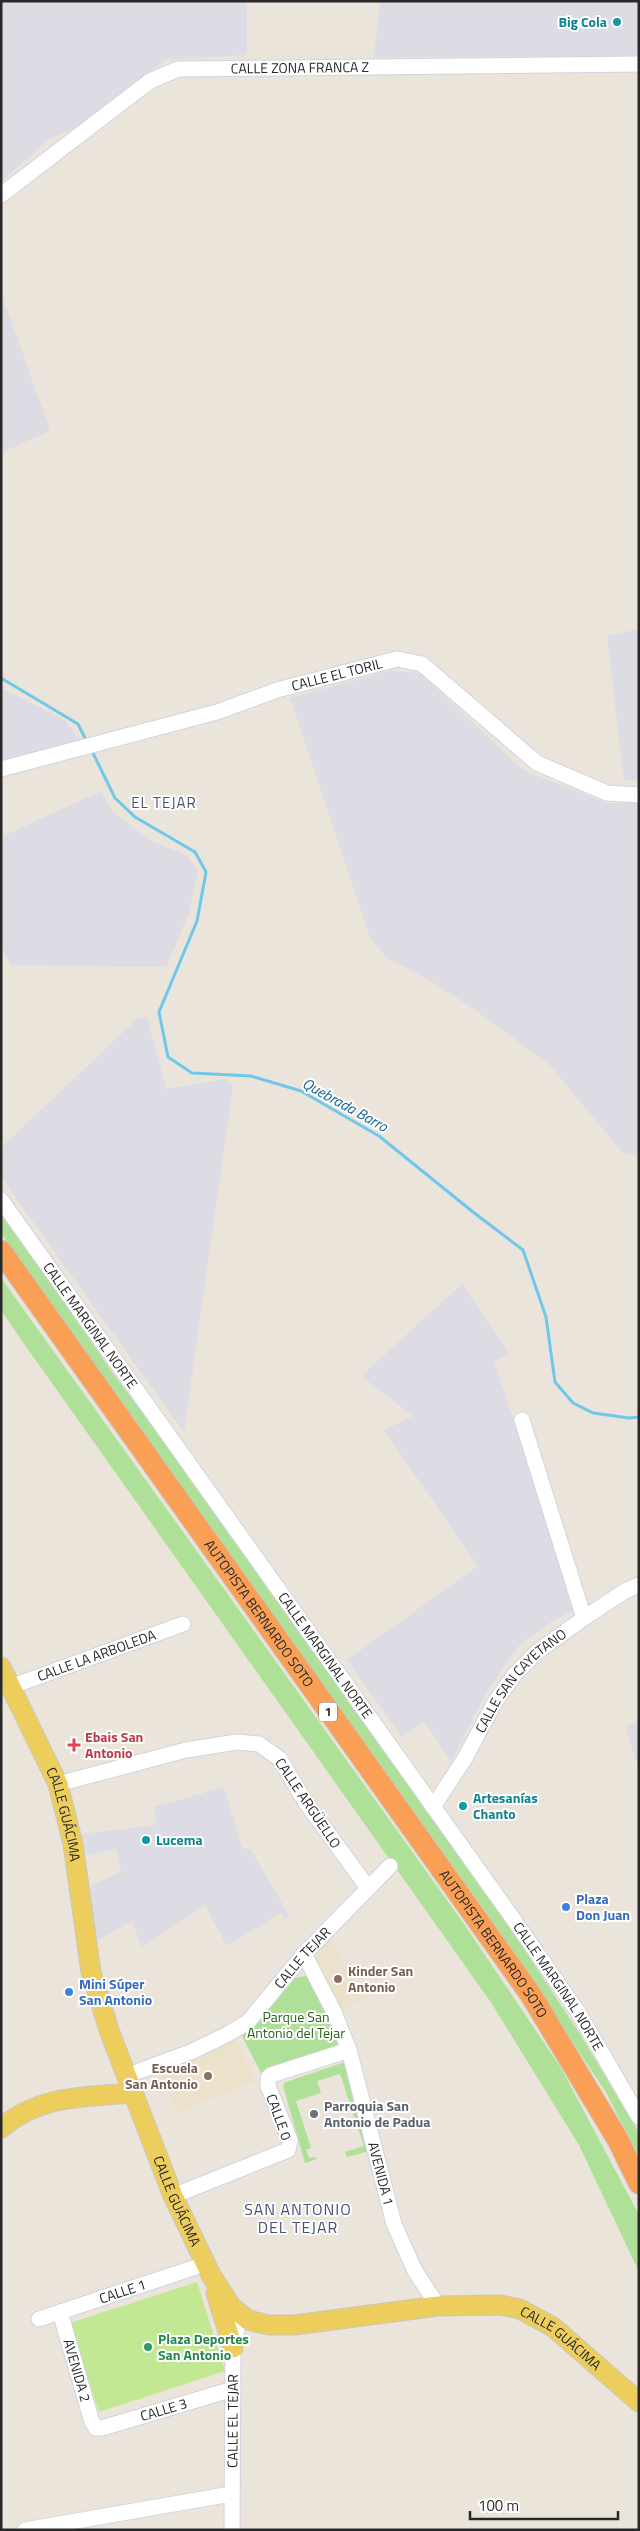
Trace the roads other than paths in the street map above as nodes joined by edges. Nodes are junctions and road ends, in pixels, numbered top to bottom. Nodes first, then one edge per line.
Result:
1 (639, 64) edge
2 (1, 194) edge
3 (1, 769) edge
4 (639, 795) edge
5 (1, 1200) edge
6 (1, 1251) edge
7 (522, 1420) dead end
8 (639, 1585) edge
9 (584, 1618) junction
10 (183, 1624) dead end
11 (1, 1667) edge
12 (10, 1687) junction
13 (58, 1784) junction
14 (433, 1808) junction
15 (390, 1866) dead end
16 (368, 1888) junction
17 (304, 1954) junction
18 (349, 2050) junction
19 (129, 2084) junction
20 (639, 2117) edge
21 (1, 2128) edge
22 (639, 2183) edge
23 (173, 2196) junction
24 (208, 2270) junction
25 (438, 2306) junction
26 (60, 2312) junction
27 (240, 2314) junction
28 (39, 2319) dead end
29 (233, 2348) junction
30 (233, 2389) junction
31 (639, 2402) edge
32 (96, 2428) joint
33 (231, 2494) junction
34 (25, 2530) edge
35 (232, 2530) edge

1 - 2 street, CALLE ZONA FRANCA Z
3 - 4 street, CALLE EL TORIL
5 - 14 street, CALLE MARGINAL NORTE
6 - 22 highway, AUTOPISTA BERNARDO SOTO / 1
7 - 9 street
8 - 9 street, CALLE SAN CAYETANO
9 - 14 street, CALLE SAN CAYETANO
10 - 12 street, CALLE LA ARBOLEDA
11 - 12 main road, CALLE GUÁCIMA
12 - 13 main road, CALLE GUÁCIMA
13 - 16 street, CALLE ARGÜELLO
13 - 19 main road, CALLE GUÁCIMA
14 - 20 street, CALLE MARGINAL NORTE
15 - 16 street, CALLE TEJAR
16 - 17 street, CALLE TEJAR
17 - 18 street, AVENIDA 1
17 - 19 street, CALLE TEJAR
18 - 23 street, CALLE 0
18 - 25 street, AVENIDA 1
19 - 21 main road
19 - 23 main road, CALLE GUÁCIMA
23 - 24 main road, CALLE GUÁCIMA
24 - 26 street, CALLE 1
24 - 27 main road, CALLE GUÁCIMA
24 - 29 main road
25 - 27 main road, CALLE GUÁCIMA
25 - 31 main road, CALLE GUÁCIMA
26 - 28 street, CALLE 1
26 - 32 street, AVENIDA 2
27 - 29 street, CALLE EL TEJAR
29 - 30 street, CALLE EL TEJAR
30 - 32 street, CALLE 3
30 - 33 street, CALLE EL TEJAR
33 - 34 street
33 - 35 street, CALLE EL TEJAR

